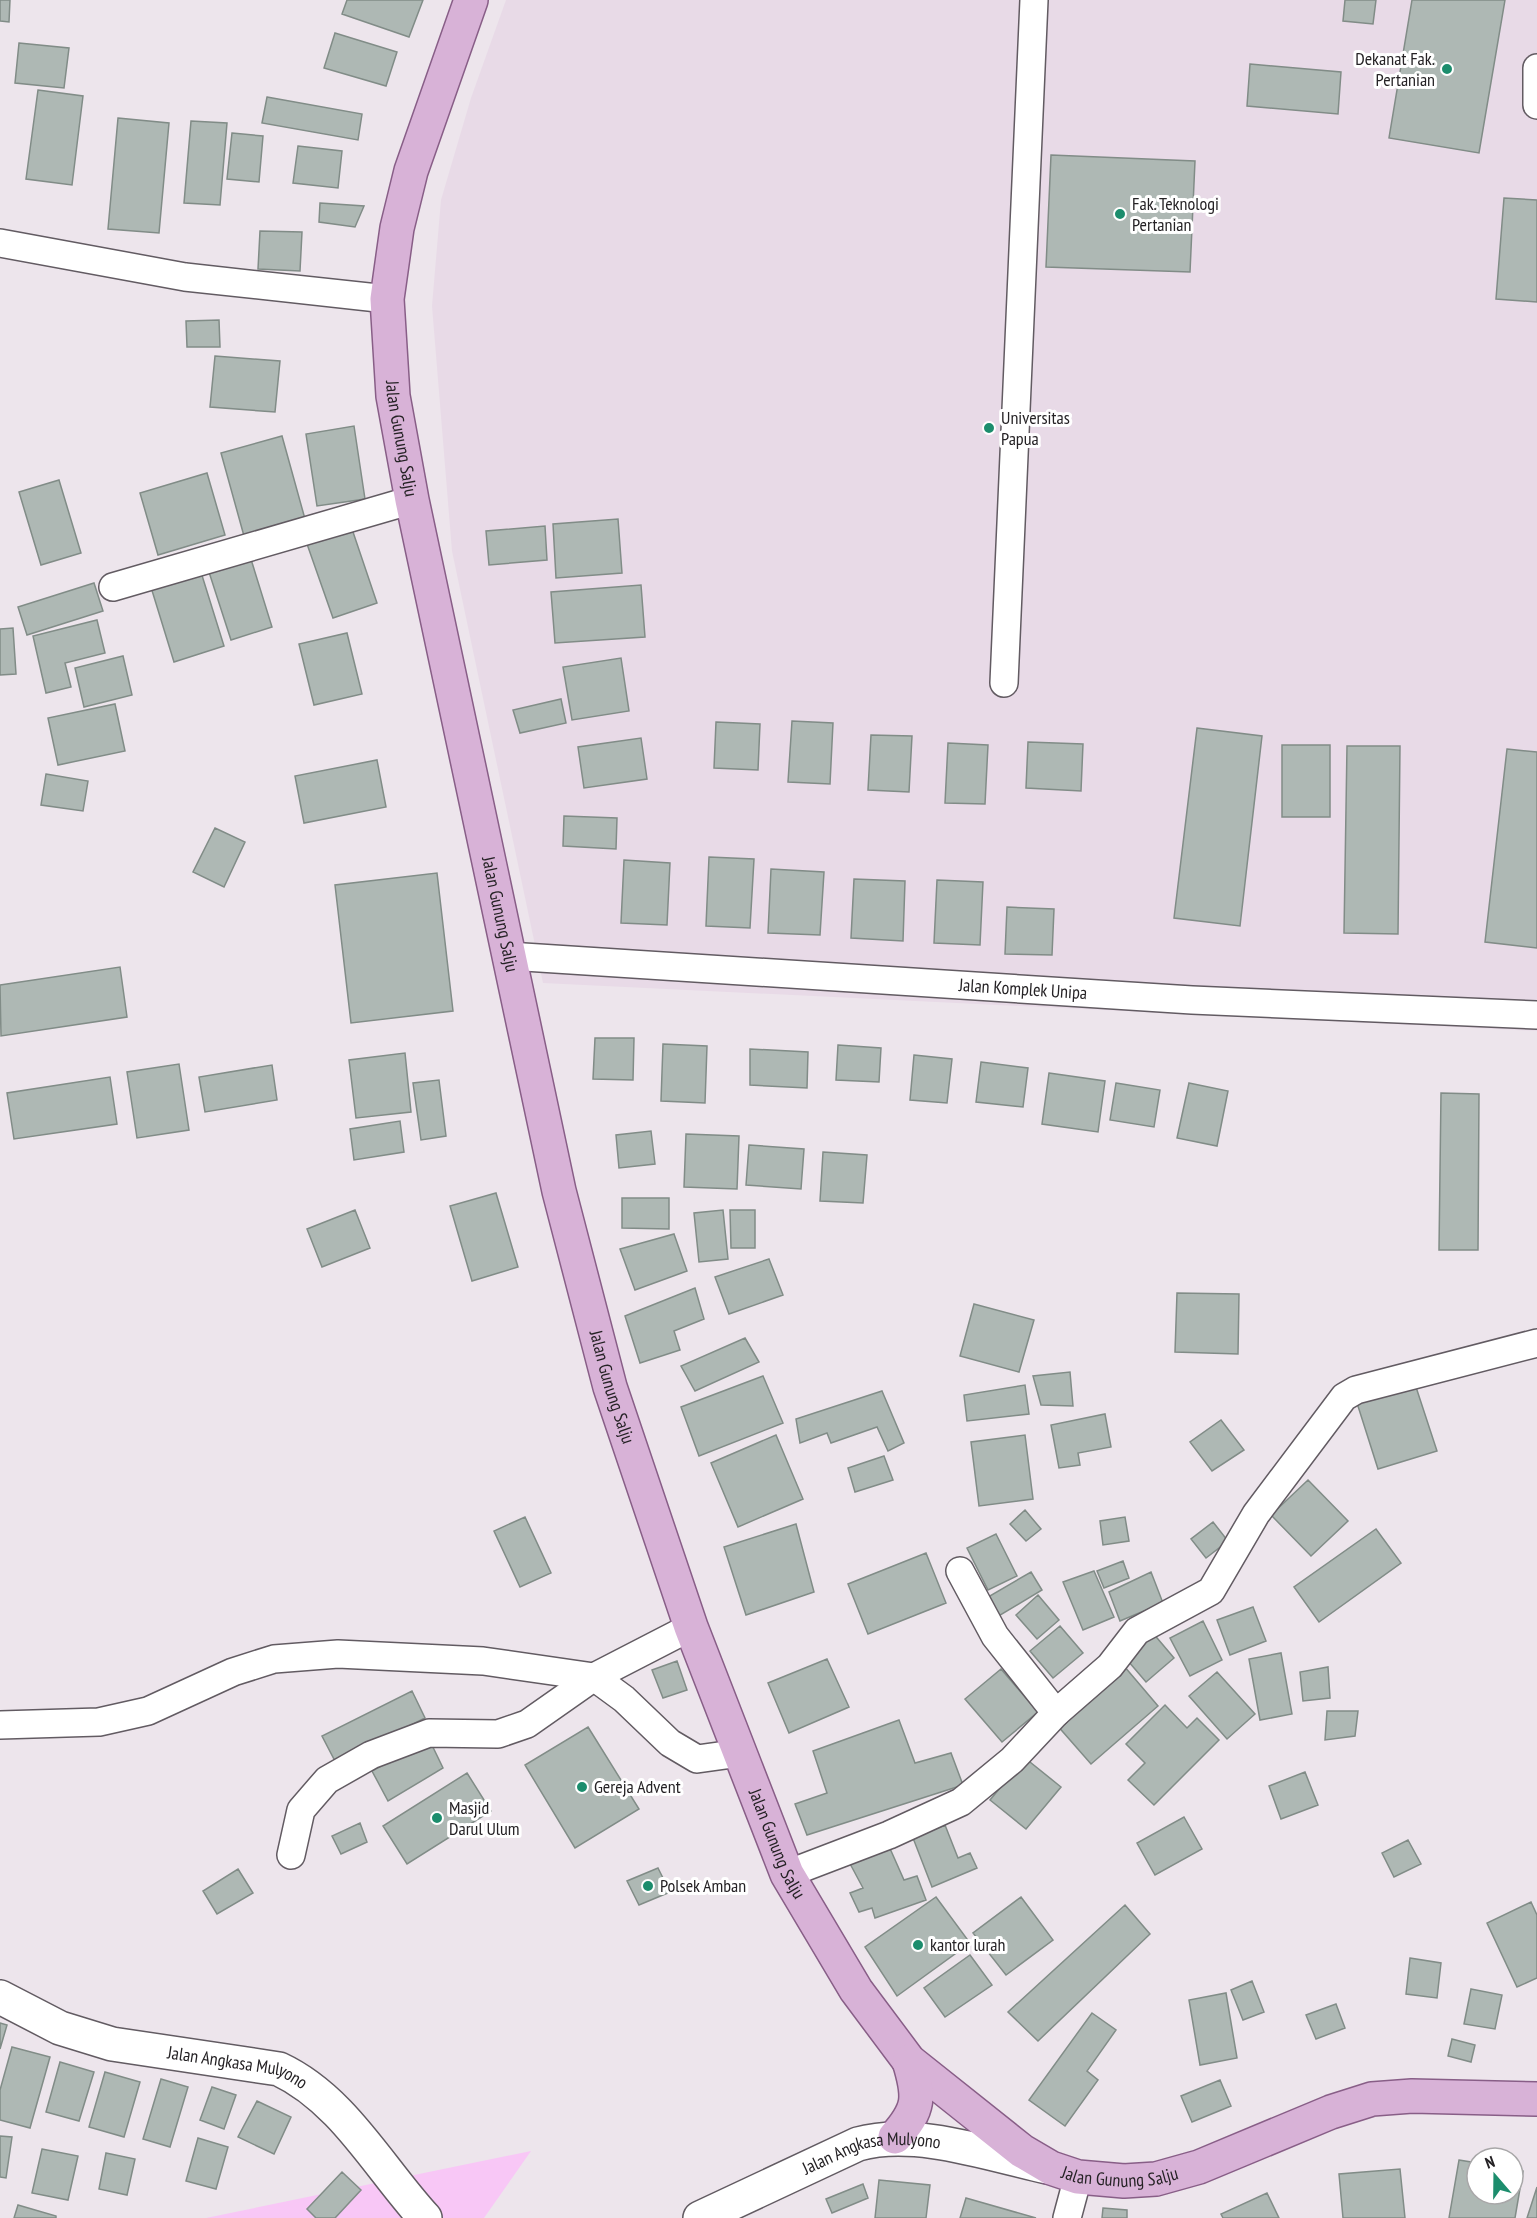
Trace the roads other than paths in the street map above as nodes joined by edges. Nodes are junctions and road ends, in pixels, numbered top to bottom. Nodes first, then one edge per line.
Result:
1 (471, 0) edge
2 (1034, 0) edge
3 (1537, 68) edge
4 (1537, 105) edge
5 (0, 243) edge
6 (387, 299) junction
7 (412, 500) junction
8 (113, 587) dead end
9 (1004, 683) dead end
10 (508, 956) junction
11 (1537, 1015) edge
12 (1537, 1343) edge
13 (960, 1571) dead end
14 (691, 1627) junction
15 (594, 1677) junction
16 (1056, 1713) junction
17 (0, 1725) edge
18 (740, 1753) junction
19 (291, 1855) dead end
20 (787, 1874) junction
21 (0, 1997) edge
22 (909, 2061) junction
23 (1537, 2099) edge
24 (895, 2137) junction
25 (1064, 2173) junction
26 (425, 2218) edge
27 (700, 2218) edge
28 (1067, 2218) edge

1 - 6 main road, Jalan Gunung Salju
2 - 9 street
3 - 4 street
5 - 6 street
6 - 7 main road, Jalan Gunung Salju
7 - 8 street
7 - 10 main road, Jalan Gunung Salju
10 - 11 street, Jalan Komplek Unipa
10 - 14 main road, Jalan Gunung Salju
12 - 16 street
13 - 16 street
14 - 15 street
14 - 18 main road, Jalan Gunung Salju
15 - 17 street
15 - 18 street
15 - 19 street
16 - 20 street
18 - 20 main road, Jalan Gunung Salju
20 - 22 main road, Jalan Gunung Salju
21 - 26 main road, Jalan Angkasa Mulyono
22 - 24 main road
22 - 25 main road, Jalan Gunung Salju
23 - 25 main road, Jalan Gunung Salju
24 - 25 main road, Jalan Angkasa Mulyono
24 - 27 main road, Jalan Angkasa Mulyono
25 - 28 street

